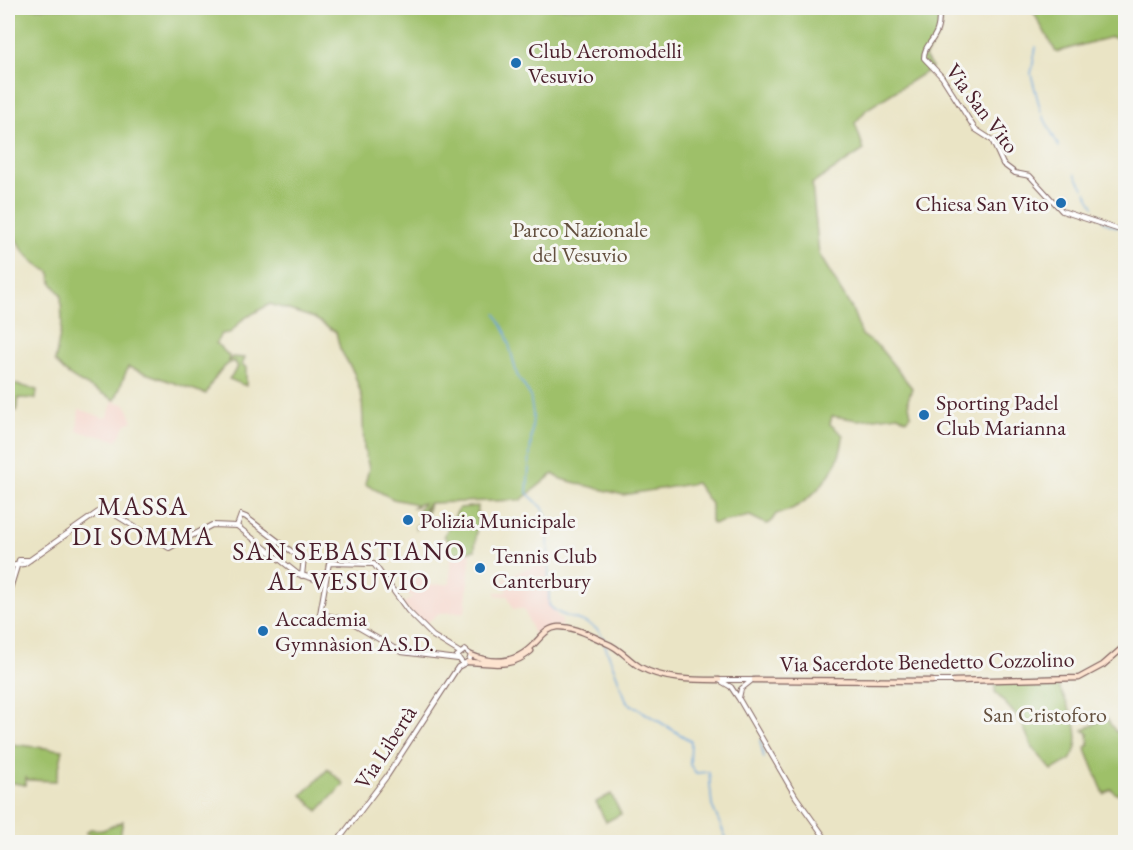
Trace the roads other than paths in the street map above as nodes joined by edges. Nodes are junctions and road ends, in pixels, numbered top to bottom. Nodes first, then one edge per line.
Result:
1 (938, 8) edge
2 (1125, 232) edge
3 (237, 526) junction
4 (21, 562) junction
5 (9, 565) edge
6 (15, 572) junction
7 (302, 576) junction
8 (326, 576) junction
9 (313, 578) junction
10 (325, 582) junction
11 (8, 602) edge
12 (8, 611) edge
13 (568, 628) junction
14 (1125, 645) edge
15 (459, 652) junction
16 (471, 655) junction
17 (458, 659) junction
18 (466, 663) junction
19 (458, 667) junction
20 (719, 680) junction
21 (739, 680) junction
22 (754, 680) junction
23 (734, 681) junction
24 (932, 681) joint
25 (954, 681) joint
26 (731, 688) junction
27 (742, 688) junction
28 (739, 699) junction
29 (337, 843) edge
30 (828, 843) edge

1 - 2 street, Via San Vito
3 - 4 street
3 - 7 street
3 - 7 street
4 - 5 street
4 - 6 street
5 - 6 street
6 - 11 street
7 - 9 street
8 - 9 street
8 - 10 street
8 - 15 street
9 - 10 street
10 - 17 street
11 - 12 street
13 - 16 main road
13 - 18 main road
13 - 20 main road
14 - 25 main road, Via Sacerdote Benedetto Cozzolino
15 - 16 street
15 - 17 street
16 - 18 street
17 - 18 street
17 - 19 street
18 - 19 street
19 - 29 street, Via Libertà
20 - 23 street, Via Sacerdote Benedetto Cozzolino
20 - 26 street
21 - 22 street, Via Sacerdote Benedetto Cozzolino
21 - 23 street, Via Sacerdote Benedetto Cozzolino
21 - 27 street
22 - 24 main road, Via Sacerdote Benedetto Cozzolino
22 - 27 street, Via Sacerdote Benedetto Cozzolino
23 - 26 street
24 - 25 street, Via Sacerdote Benedetto Cozzolino
26 - 27 street
26 - 28 street
27 - 28 street
28 - 30 street

